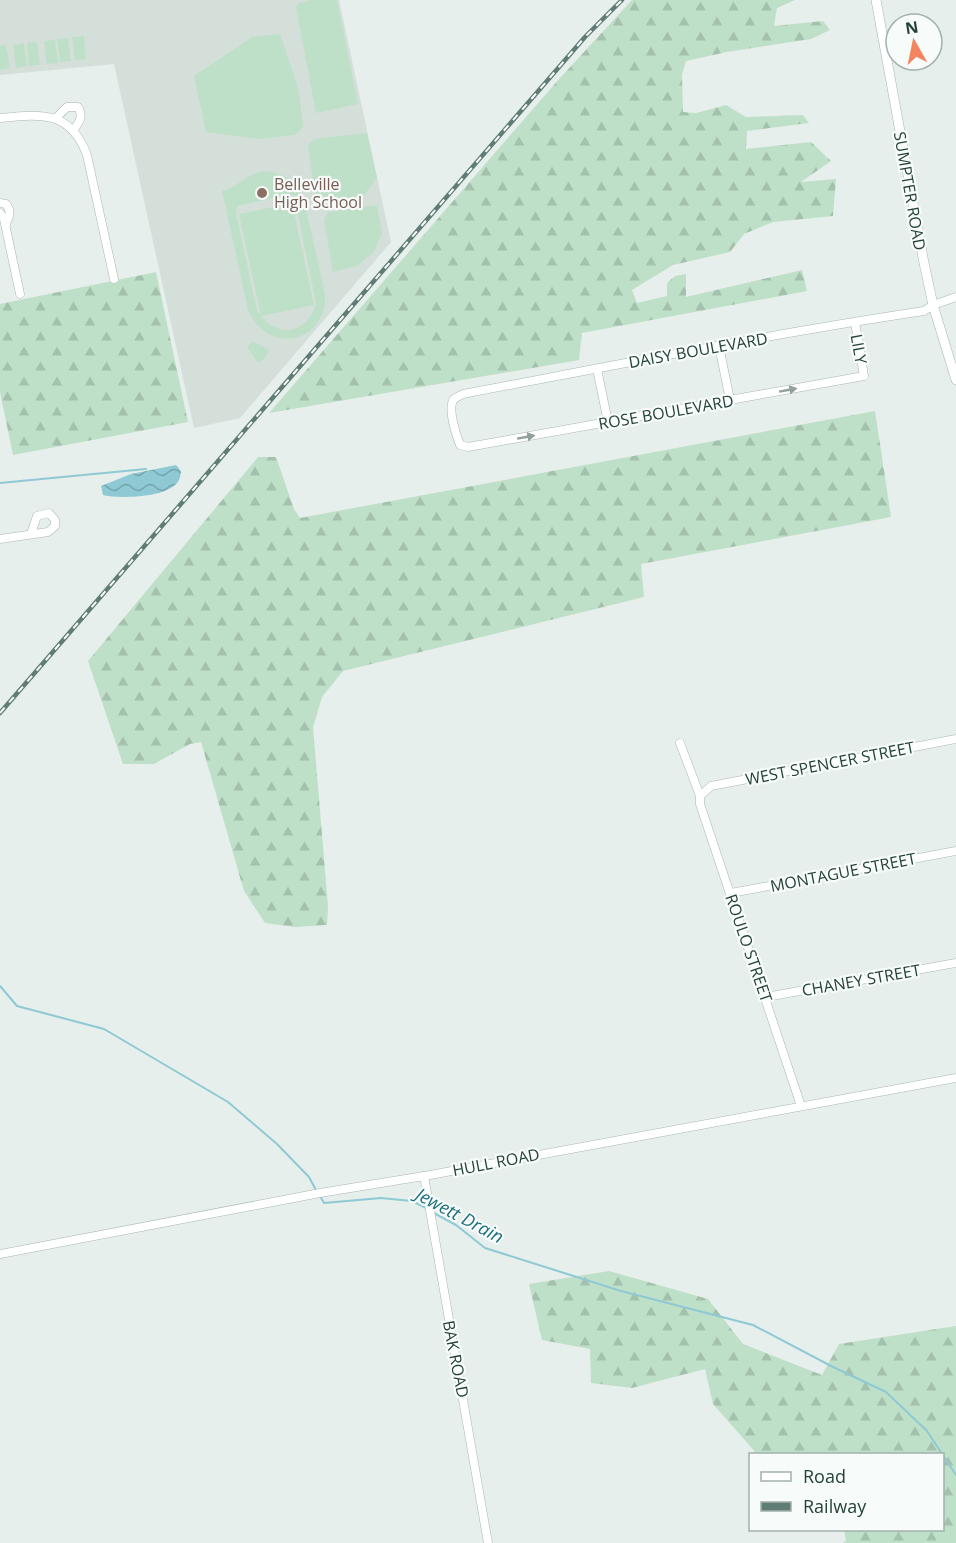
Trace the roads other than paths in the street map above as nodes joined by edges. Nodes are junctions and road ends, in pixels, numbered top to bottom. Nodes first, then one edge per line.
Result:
1 (876, 0) edge
2 (0, 118) edge
3 (56, 118) junction
4 (73, 131) junction
5 (0, 203) edge
6 (0, 213) edge
7 (6, 225) junction
8 (114, 279) dead end
9 (20, 294) dead end
10 (956, 297) edge
11 (933, 305) junction
12 (855, 322) junction
13 (719, 346) junction
14 (597, 369) junction
15 (864, 376) joint
16 (956, 380) edge
17 (730, 400) junction
18 (608, 422) junction
19 (468, 447) joint
20 (31, 534) dead end
21 (0, 539) edge
22 (956, 739) edge
23 (680, 743) dead end
24 (703, 793) junction
25 (956, 851) edge
26 (731, 893) junction
27 (956, 963) edge
28 (766, 997) junction
29 (956, 1078) edge
30 (801, 1106) junction
31 (424, 1176) junction
32 (0, 1254) edge
33 (488, 1543) edge

1 - 11 street, SUMPTER ROAD
2 - 3 street
3 - 4 street
3 - 4 street
4 - 8 street
5 - 7 street
6 - 7 street
7 - 9 street
10 - 11 street, DAISY BOULEVARD
11 - 12 street, DAISY BOULEVARD
11 - 16 street, SUMPTER ROAD
12 - 13 street, DAISY BOULEVARD
12 - 15 street, LILY
13 - 14 street, DAISY BOULEVARD
13 - 17 street
14 - 18 street
14 - 19 street, DAISY BOULEVARD
17 -> 15 street, ROSE BOULEVARD
17 - 18 street, ROSE BOULEVARD
19 -> 18 street, ROSE BOULEVARD
20 - 21 street
22 - 24 street, WEST SPENCER STREET
23 - 24 street, ROULO STREET
24 - 26 street, ROULO STREET
25 - 26 street, MONTAGUE STREET
26 - 28 street, ROULO STREET
27 - 28 street, CHANEY STREET
28 - 30 street, ROULO STREET
29 - 30 street, HULL ROAD
30 - 31 street, HULL ROAD
31 - 32 street, HULL ROAD
31 - 33 street, BAK ROAD

